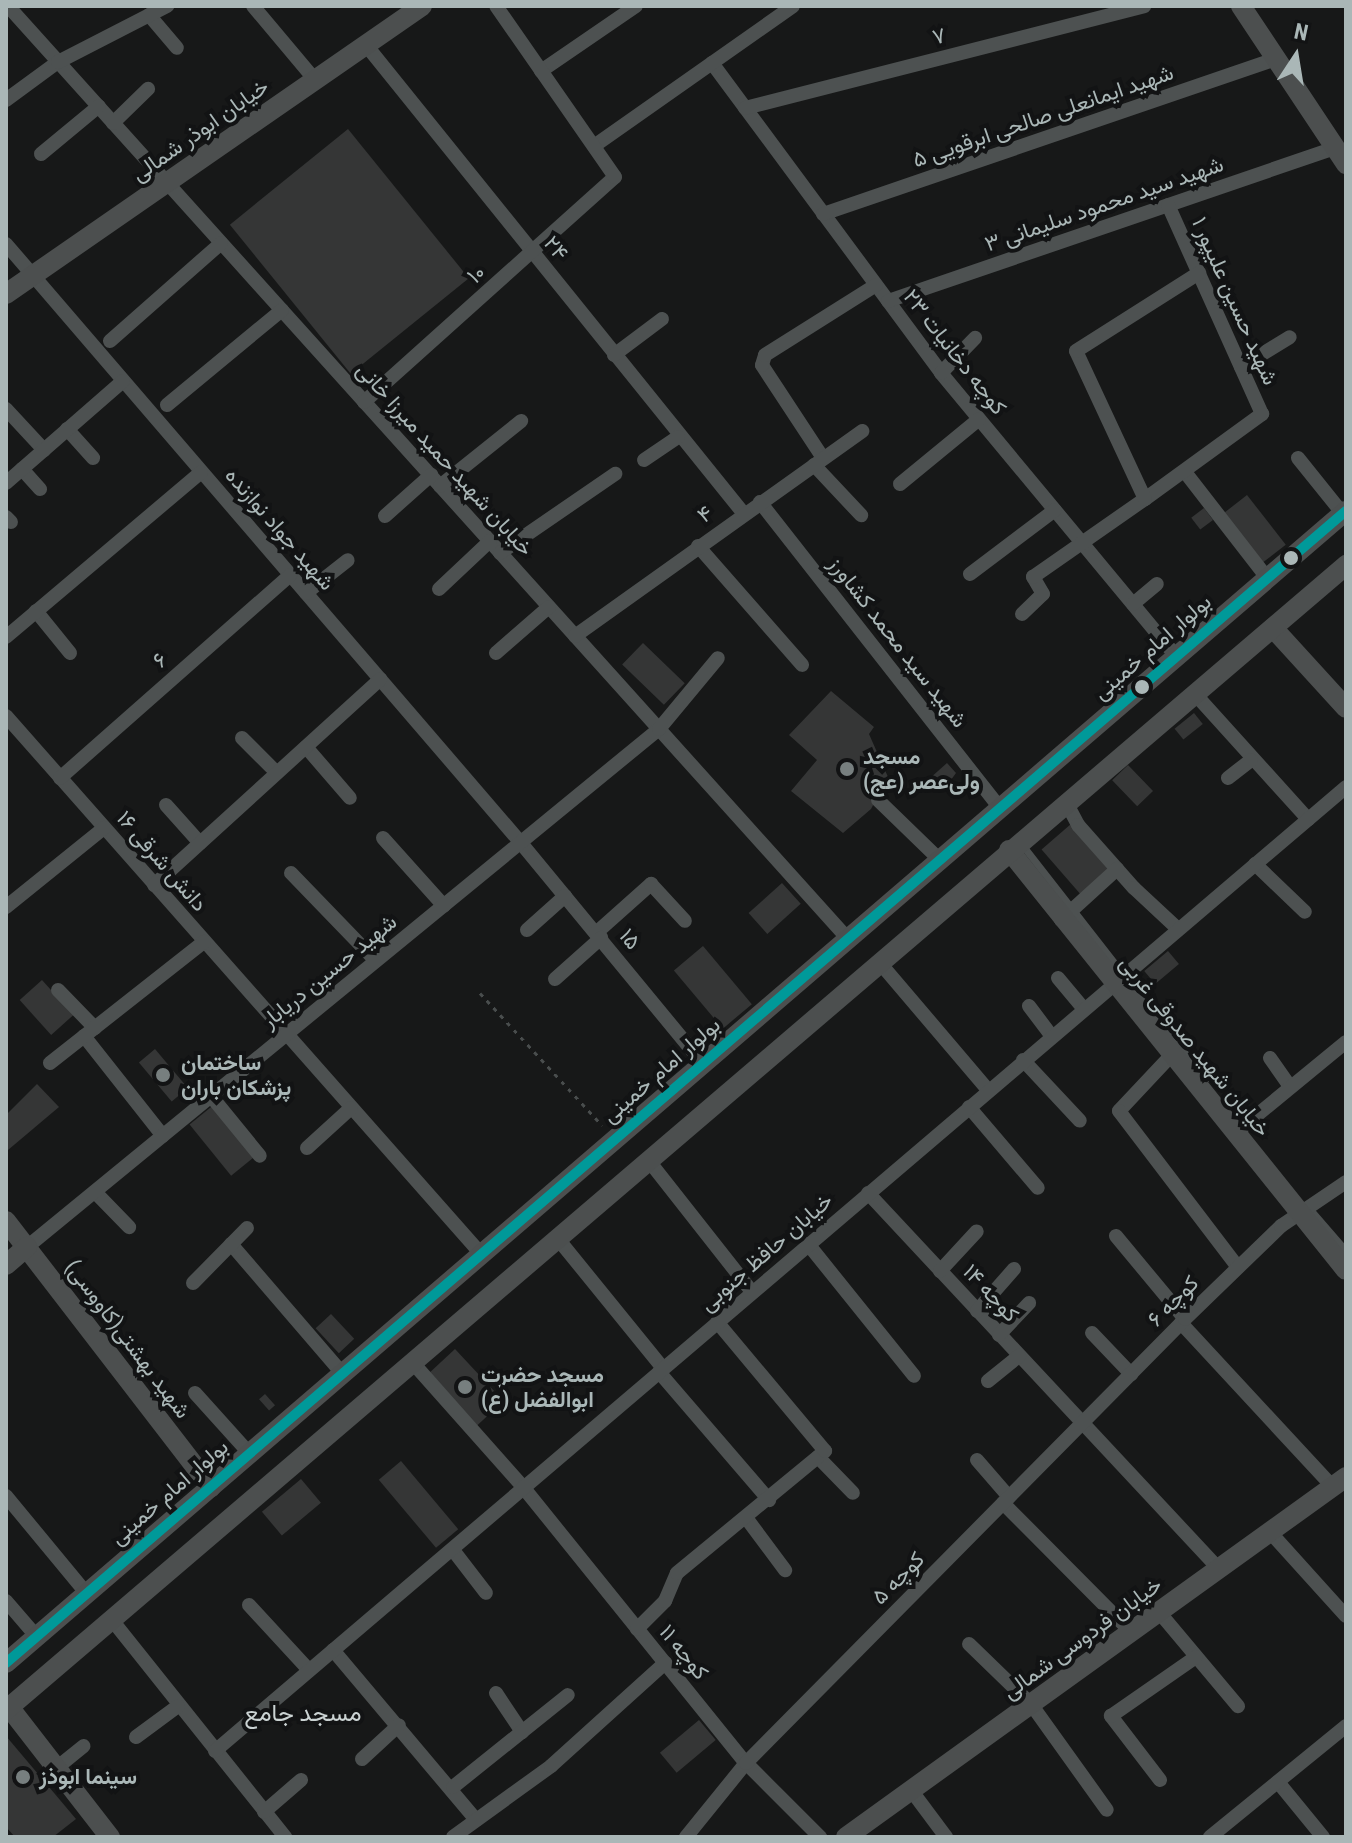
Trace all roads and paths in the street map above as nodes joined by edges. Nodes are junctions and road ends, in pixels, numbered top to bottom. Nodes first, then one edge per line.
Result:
1 (8, 6) edge
2 (167, 6) edge
3 (253, 6) edge
4 (422, 6) edge
5 (496, 6) edge
6 (636, 6) edge
7 (793, 6) edge
8 (1144, 6) edge
9 (1241, 6) edge
10 (149, 15) junction
11 (366, 45) junction
12 (177, 48) dead end
13 (1276, 59) junction
14 (58, 62) junction
15 (712, 63) junction
16 (541, 71) junction
17 (315, 80) junction
18 (148, 89) dead end
19 (6, 100) edge
20 (99, 106) junction
21 (745, 108) junction
22 (113, 123) junction
23 (594, 146) junction
24 (41, 154) dead end
25 (1341, 156) edge
26 (167, 183) junction
27 (1168, 205) junction
28 (823, 214) junction
29 (221, 243) junction
30 (6, 244) edge
31 (532, 254) junction
32 (1199, 273) junction
33 (32, 276) junction
34 (876, 285) junction
35 (6, 294) edge
36 (888, 301) junction
37 (282, 310) junction
38 (662, 319) dead end
39 (1290, 337) dead end
40 (975, 338) dead end
41 (110, 341) dead end
42 (614, 355) junction
43 (1241, 367) junction
44 (941, 373) junction
45 (123, 381) junction
46 (364, 402) junction
47 (167, 405) dead end
48 (6, 409) edge
49 (979, 419) junction
50 (521, 421) dead end
51 (67, 429) junction
52 (862, 431) dead end
53 (678, 437) junction
54 (44, 450) junction
55 (93, 458) dead end
56 (1298, 458) dead end
57 (644, 460) dead end
58 (818, 461) junction
59 (22, 469) junction
60 (201, 472) junction
61 (1185, 472) junction
62 (615, 474) dead end
63 (435, 480) junction
64 (6, 483) edge
65 (900, 484) dead end
66 (40, 489) dead end
67 (1145, 499) junction
68 (760, 502) junction
69 (1055, 510) junction
70 (1344, 513) edge
71 (744, 514) junction
72 (861, 515) dead end
73 (385, 516) dead end
74 (490, 541) junction
75 (1080, 541) junction
76 (698, 546) junction
77 (500, 553) junction
78 (348, 560) dead end
79 (1346, 565) edge
80 (970, 574) dead end
81 (290, 575) junction
82 (1268, 579) junction
83 (1157, 584) dead end
84 (439, 589) dead end
85 (306, 593) junction
86 (1133, 604) junction
87 (549, 607) junction
88 (36, 611) junction
89 (1022, 614) dead end
90 (1273, 628) junction
91 (575, 636) junction
92 (6, 637) edge
93 (70, 653) dead end
94 (496, 653) dead end
95 (1177, 657) junction
96 (718, 658) dead end
97 (802, 665) dead end
98 (380, 679) junction
99 (1195, 694) junction
100 (1346, 708) edge
101 (6, 716) edge
102 (659, 729) junction
103 (242, 738) dead end
104 (306, 747) junction
105 (1251, 760) junction
106 (277, 773) junction
107 (60, 778) junction
108 (1228, 778) dead end
109 (1345, 789) edge
110 (350, 798) dead end
111 (878, 800) dead end
112 (1067, 804) junction
113 (166, 805) dead end
114 (1001, 809) junction
115 (1308, 819) junction
116 (104, 828) junction
117 (383, 838) dead end
118 (200, 843) junction
119 (521, 843) junction
120 (1014, 846) junction
121 (941, 861) junction
122 (1255, 864) junction
123 (1117, 869) junction
124 (291, 873) dead end
125 (154, 885) junction
126 (565, 896) junction
127 (444, 906) junction
128 (6, 907) edge
129 (1305, 912) dead end
130 (1066, 915) junction
131 (685, 921) dead end
132 (1178, 929) junction
133 (527, 930) dead end
134 (599, 936) junction
135 (849, 940) junction
136 (204, 942) junction
137 (376, 961) junction
138 (880, 963) junction
139 (1058, 978) dead end
140 (555, 979) dead end
141 (1118, 979) junction
142 (58, 990) dead end
143 (480, 993) dead end
144 (1029, 1006) dead end
145 (1084, 1009) junction
146 (89, 1032) junction
147 (285, 1036) junction
148 (1052, 1036) junction
149 (1346, 1042) edge
150 (1175, 1051) junction
151 (1270, 1058) dead end
152 (1023, 1060) junction
153 (50, 1063) dead end
154 (704, 1065) junction
155 (1289, 1085) junction
156 (988, 1090) junction
157 (211, 1096) junction
158 (969, 1107) junction
159 (351, 1108) junction
160 (1080, 1121) dead end
161 (1238, 1130) junction
162 (163, 1136) junction
163 (616, 1140) junction
164 (307, 1148) dead end
165 (260, 1156) dead end
166 (649, 1161) junction
167 (1346, 1182) edge
168 (1038, 1188) dead end
169 (95, 1192) junction
170 (868, 1193) junction
171 (1303, 1210) junction
172 (6, 1221) edge
173 (129, 1227) dead end
174 (247, 1228) dead end
175 (977, 1231) dead end
176 (1116, 1236) dead end
177 (558, 1239) junction
178 (231, 1244) junction
179 (808, 1244) junction
180 (27, 1247) junction
181 (1346, 1251) edge
182 (482, 1255) junction
183 (6, 1265) edge
184 (1238, 1267) junction
185 (1014, 1269) dead end
186 (1346, 1270) edge
187 (940, 1271) junction
188 (193, 1283) dead end
189 (752, 1292) junction
190 (1029, 1303) dead end
191 (977, 1311) junction
192 (1183, 1321) junction
193 (717, 1322) junction
194 (1092, 1333) dead end
195 (999, 1335) junction
196 (1019, 1356) junction
197 (413, 1363) junction
198 (661, 1370) junction
199 (343, 1374) junction
200 (1131, 1374) junction
201 (914, 1376) dead end
202 (988, 1381) dead end
203 (195, 1393) dead end
204 (1082, 1423) junction
205 (250, 1454) junction
206 (821, 1454) junction
207 (977, 1460) dead end
208 (1340, 1482) edge
209 (211, 1487) junction
210 (523, 1487) junction
211 (853, 1493) dead end
212 (6, 1496) edge
213 (769, 1500) junction
214 (1006, 1500) junction
215 (747, 1519) junction
216 (1270, 1532) junction
217 (453, 1550) junction
218 (1219, 1569) junction
219 (785, 1570) dead end
220 (486, 1593) dead end
221 (87, 1594) junction
222 (6, 1601) edge
223 (249, 1605) dead end
224 (1159, 1612) junction
225 (1346, 1616) edge
226 (112, 1620) junction
227 (637, 1629) junction
228 (1131, 1632) junction
229 (37, 1637) junction
230 (969, 1644) dead end
231 (333, 1650) junction
232 (1196, 1657) junction
233 (6, 1663) edge
234 (665, 1663) junction
235 (309, 1670) junction
236 (496, 1693) dead end
237 (568, 1695) dead end
238 (1031, 1704) junction
239 (178, 1706) junction
240 (1238, 1706) dead end
241 (8, 1709) edge
242 (399, 1725) junction
243 (1346, 1726) edge
244 (522, 1732) junction
245 (136, 1737) dead end
246 (84, 1746) dead end
247 (215, 1751) junction
248 (362, 1759) dead end
249 (746, 1763) junction
250 (54, 1770) junction
251 (301, 1780) dead end
252 (1160, 1780) dead end
253 (1278, 1782) junction
254 (453, 1787) junction
255 (911, 1790) junction
256 (1107, 1810) dead end
257 (264, 1812) junction
258 (476, 1820) junction
259 (110, 1837) edge
260 (285, 1837) edge
261 (453, 1837) edge
262 (686, 1837) edge
263 (820, 1837) edge
264 (846, 1837) edge
265 (946, 1837) edge
266 (1210, 1837) edge
267 (1323, 1837) edge

1 - 14 street, خیابان شهید حمید میرزا خانی
2 - 10 street
3 - 17 street
4 - 11 main road, خیابان ابوذر شمالی
5 - 16 street
6 - 16 street
7 - 15 street
8 - 21 street, ۷
9 - 13 main road
10 - 12 street
10 - 14 street
11 - 17 main road, خیابان ابوذر شمالی
11 - 31 street, ۲۴
13 - 25 main road
13 - 28 street, شهید ایمانعلی صالحی ابرقویی ۵
14 - 19 street
14 - 20 street, خیابان شهید حمید میرزا خانی
15 - 21 street, کوچه دخانیات ۲۳
15 - 23 street
16 - 23 street
17 - 26 main road, خیابان ابوذر شمالی
18 - 22 street
20 - 22 street, خیابان شهید حمید میرزا خانی
20 - 24 street
21 - 28 street, کوچه دخانیات ۲۳
22 - 26 street, خیابان شهید حمید میرزا خانی
23 - 31 street, ۱۰
25 - 27 street, شهید سید محمود سلیمانی ۳
26 - 29 street, خیابان شهید حمید میرزا خانی
26 - 33 main road, خیابان ابوذر شمالی
27 - 32 street, شهید حسین علیپور ۱
27 - 36 street, شهید سید محمود سلیمانی ۳
28 - 34 street, کوچه دخانیات ۲۳
29 - 37 street, خیابان شهید حمید میرزا خانی
29 - 41 street
30 - 33 street, شهید جواد نوازنده
31 - 42 street, ۲۴
31 - 46 street, ۱۰
32 - 43 street, شهید حسین علیپور ۱
32 - 67 street
33 - 35 main road, خیابان ابوذر شمالی
33 - 45 street, شهید جواد نوازنده
34 - 36 street, کوچه دخانیات ۲۳
34 - 58 street
36 - 44 street, کوچه دخانیات ۲۳
37 - 46 street, خیابان شهید حمید میرزا خانی
37 - 47 street
38 - 42 street
39 - 43 street
40 - 44 street
42 - 53 street, ۲۴
43 - 61 street, شهید حسین علیپور ۱
44 - 49 street, کوچه دخانیات ۲۳
45 - 51 street
45 - 60 street, شهید جواد نوازنده
46 - 63 street, خیابان شهید حمید میرزا خانی
48 - 54 street
49 - 65 street
49 - 69 street, کوچه دخانیات ۲۳
50 - 63 street
51 - 54 street
51 - 55 street
52 - 58 street, ۴
53 - 57 street
53 - 71 street, ۲۴
54 - 59 street
56 - 70 street
58 - 68 street, ۴
58 - 72 street
59 - 64 street
59 - 66 street
60 - 81 street, شهید جواد نوازنده
60 - 88 street
61 - 67 street, شهید حسین علیپور ۱
61 - 82 street
62 - 77 street
63 - 73 street
63 - 74 street, خیابان شهید حمید میرزا خانی
67 - 75 street
68 - 71 street, ۴
68 - 114 street, شهید سید محمد کشاورز
69 - 75 street, کوچه دخانیات ۲۳
69 - 80 street
70 - 82 main road, بولوار امام خمینی
71 - 76 street, ۴
74 - 77 street, خیابان شهید حمید میرزا خانی
74 - 84 street
75 - 86 street, کوچه دخانیات ۲۳
75 - 89 street
76 - 91 street, ۴
76 - 97 street
77 - 87 street, خیابان شهید حمید میرزا خانی
78 - 85 street
79 - 90 main road
81 - 85 street, شهید جواد نوازنده
81 - 107 street, ۶
82 - 95 main road, بولوار امام خمینی
83 - 86 street
85 - 98 street, شهید جواد نوازنده
86 - 95 street, کوچه دخانیات ۲۳
87 - 91 street, خیابان شهید حمید میرزا خانی
87 - 94 street
88 - 92 street
88 - 93 street
90 - 99 main road
90 - 100 main road
91 - 102 street, خیابان شهید حمید میرزا خانی
95 - 114 main road, بولوار امام خمینی
96 - 102 street, شهید حسین دریابار
98 - 104 street
98 - 119 street, شهید جواد نوازنده
99 - 105 street
99 - 112 main road
101 - 107 street, دانش شرقی ۱۶
102 - 119 street, شهید حسین دریابار
102 - 135 street, خیابان شهید حمید میرزا خانی
103 - 106 street
104 - 106 street
104 - 110 street
105 - 108 street
105 - 115 street
106 - 118 street
107 - 116 street, دانش شرقی ۱۶
109 - 115 street, خیابان حافظ جنوبی
111 - 121 street
112 - 120 main road
112 - 123 street
113 - 118 street
114 - 121 main road, بولوار امام خمینی
115 - 122 street, خیابان حافظ جنوبی
116 - 125 street, دانش شرقی ۱۶
116 - 128 street
117 - 127 street
118 - 125 street
119 - 126 street, ۱۵
119 - 127 street, شهید حسین دریابار
120 - 130 main road, خیابان شهید صدوقی غربی
120 - 138 main road
121 - 135 main road, بولوار امام خمینی
122 - 129 street
122 - 132 street, خیابان حافظ جنوبی
123 - 130 street
123 - 132 street
124 - 137 street
125 - 136 street, دانش شرقی ۱۶
126 - 133 street
126 - 134 street, ۱۵
127 - 137 street, شهید حسین دریابار
130 - 141 main road, خیابان شهید صدوقی غربی
131 - 134 street
132 - 141 street, خیابان حافظ جنوبی
134 - 140 street
134 - 154 street, ۱۵
135 - 154 main road, بولوار امام خمینی
136 - 146 street
136 - 147 street, دانش شرقی ۱۶
137 - 147 street, شهید حسین دریابار
138 - 156 street
138 - 166 main road
139 - 145 street
141 - 145 street, خیابان حافظ جنوبی
141 - 150 main road, خیابان شهید صدوقی غربی
142 - 146 street
143 - 163 path
144 - 148 street
145 - 148 street, خیابان حافظ جنوبی
146 - 153 street
146 - 162 street
147 - 157 street, شهید حسین دریابار
147 - 159 street, دانش شرقی ۱۶
148 - 152 street, خیابان حافظ جنوبی
149 - 155 street
150 - 161 main road, خیابان شهید صدوقی غربی
150 - 184 street
151 - 155 street
152 - 156 street, خیابان حافظ جنوبی
152 - 160 street
154 - 163 main road, بولوار امام خمینی
155 - 161 street
156 - 158 street, خیابان حافظ جنوبی
157 - 162 street, شهید حسین دریابار
157 - 165 street
158 - 168 street
158 - 170 street, خیابان حافظ جنوبی
159 - 164 street
159 - 182 street, دانش شرقی ۱۶
161 - 171 main road, خیابان شهید صدوقی غربی
162 - 169 street, شهید حسین دریابار
163 - 182 main road, بولوار امام خمینی
166 - 177 main road
166 - 189 street
167 - 171 street
169 - 173 street
169 - 180 street, شهید حسین دریابار
170 - 179 street, خیابان حافظ جنوبی
170 - 187 street, کوچه ۱۴
171 - 181 lane
171 - 184 street, کوچه ۶
171 - 186 main road, خیابان شهید صدوقی غربی
172 - 180 main road, شهید بهشتی(کاووسی)
174 - 178 street
175 - 187 street
176 - 192 street
177 - 197 main road
177 - 198 street
178 - 188 street
178 - 199 street
179 - 189 street, خیابان حافظ جنوبی
179 - 201 street
180 - 183 main road
180 - 209 main road, شهید بهشتی(کاووسی)
182 - 199 main road, بولوار امام خمینی
184 - 192 street, کوچه ۶
185 - 191 street
187 - 191 street, کوچه ۱۴
189 - 193 street, خیابان حافظ جنوبی
190 - 195 street
191 - 195 street, کوچه ۱۴
192 - 200 street, کوچه ۶
192 - 208 street
193 - 198 street, خیابان حافظ جنوبی
193 - 206 street
194 - 200 street
195 - 196 street, کوچه ۱۴
196 - 202 street
196 - 204 street, کوچه ۱۴
197 - 210 street
197 - 226 main road
198 - 210 street, خیابان حافظ جنوبی
198 - 213 street
199 - 205 main road, بولوار امام خمینی
200 - 204 street, کوچه ۶
203 - 205 street
204 - 214 street, کوچه ۵
204 - 218 street, کوچه ۱۴
205 - 209 main road, بولوار امام خمینی
206 - 211 street
206 - 213 street
207 - 214 street
208 - 216 main road, خیابان فردوسی شمالی
209 - 221 main road, بولوار امام خمینی
210 - 217 street, خیابان حافظ جنوبی
210 - 227 street, کوچه ۱۱
212 - 221 street
213 - 215 street
214 - 228 street
214 - 249 street, کوچه ۵
215 - 219 street
215 - 227 street
216 - 218 main road, خیابان فردوسی شمالی
216 - 225 street
217 - 220 street
217 - 231 street, خیابان حافظ جنوبی
218 - 224 main road, خیابان فردوسی شمالی
221 - 229 main road, بولوار امام خمینی
222 - 229 street
223 - 235 street
224 - 228 main road, خیابان فردوسی شمالی
224 - 232 street
226 - 239 street
226 - 241 main road
227 - 234 street, کوچه ۱۱
228 - 238 main road, خیابان فردوسی شمالی
229 - 233 main road, بولوار امام خمینی
230 - 238 street
231 - 235 street, خیابان حافظ جنوبی
231 - 242 street
232 - 240 street
232 - 252 street
234 - 249 street, کوچه ۱۱
234 - 258 street
235 - 247 street, خیابان حافظ جنوبی
236 - 244 street
237 - 244 street
238 - 255 main road, خیابان فردوسی شمالی
238 - 256 street
239 - 245 street
239 - 247 street
241 - 250 main road
242 - 248 street
242 - 254 street
243 - 253 street
244 - 254 street
246 - 250 street
247 - 257 street
249 - 262 street, کوچه ۵
249 - 263 street, کوچه ۱۱
250 - 259 main road
251 - 257 street
253 - 266 street
253 - 267 street
254 - 258 street
255 - 264 main road, خیابان فردوسی شمالی
255 - 265 street
257 - 260 street
258 - 261 street

